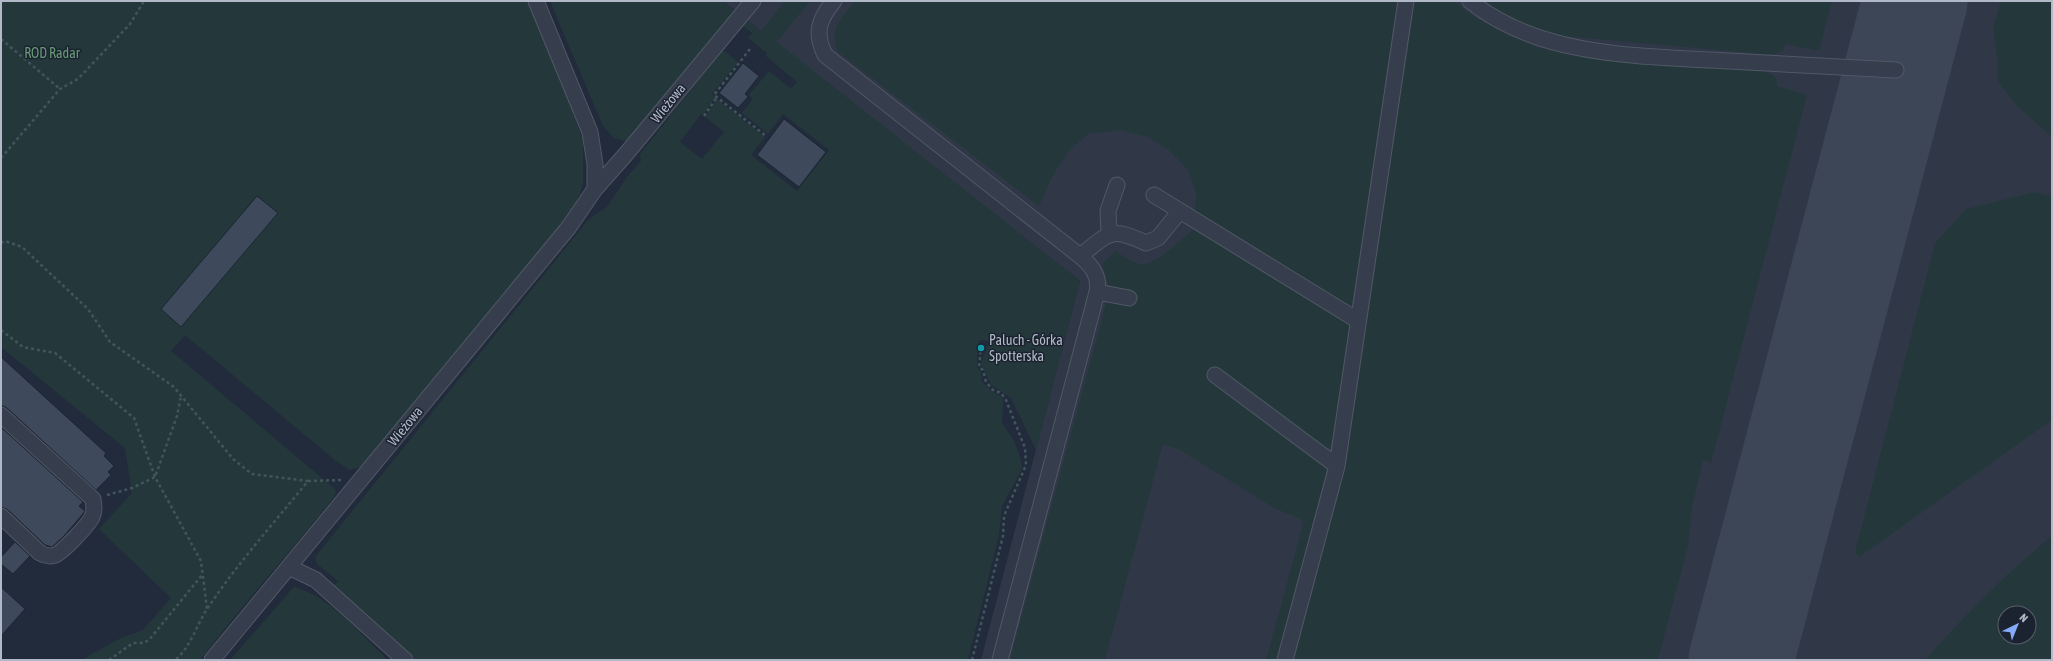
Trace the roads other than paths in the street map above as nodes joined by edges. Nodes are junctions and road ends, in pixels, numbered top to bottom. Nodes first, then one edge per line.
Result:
1 (536, 1) edge
2 (753, 1) edge
3 (834, 1) edge
4 (1406, 1) edge
5 (1470, 1) edge
6 (1896, 70) dead end
7 (1117, 185) dead end
8 (595, 189) junction
9 (1154, 195) dead end
10 (1180, 211) junction
11 (1109, 233) junction
12 (1080, 256) junction
13 (1097, 292) junction
14 (1129, 298) dead end
15 (1357, 320) junction
16 (1215, 375) dead end
17 (1, 415) edge
18 (1337, 466) junction
19 (3, 522) edge
20 (289, 567) junction
21 (212, 660) edge
22 (405, 660) edge
23 (1000, 660) edge
24 (1285, 660) edge

1 - 8 lane
2 - 8 lane, Wieżowa
3 - 12 lane
4 - 15 lane
5 - 6 lane
7 - 11 lane
8 - 20 lane, Wieżowa
9 - 10 lane
10 - 11 lane
10 - 15 lane
11 - 12 lane
12 - 13 lane
13 - 14 lane
13 - 23 lane
15 - 18 lane
16 - 18 lane
17 - 19 lane
18 - 24 lane
20 - 21 lane, Wieżowa
20 - 22 lane

